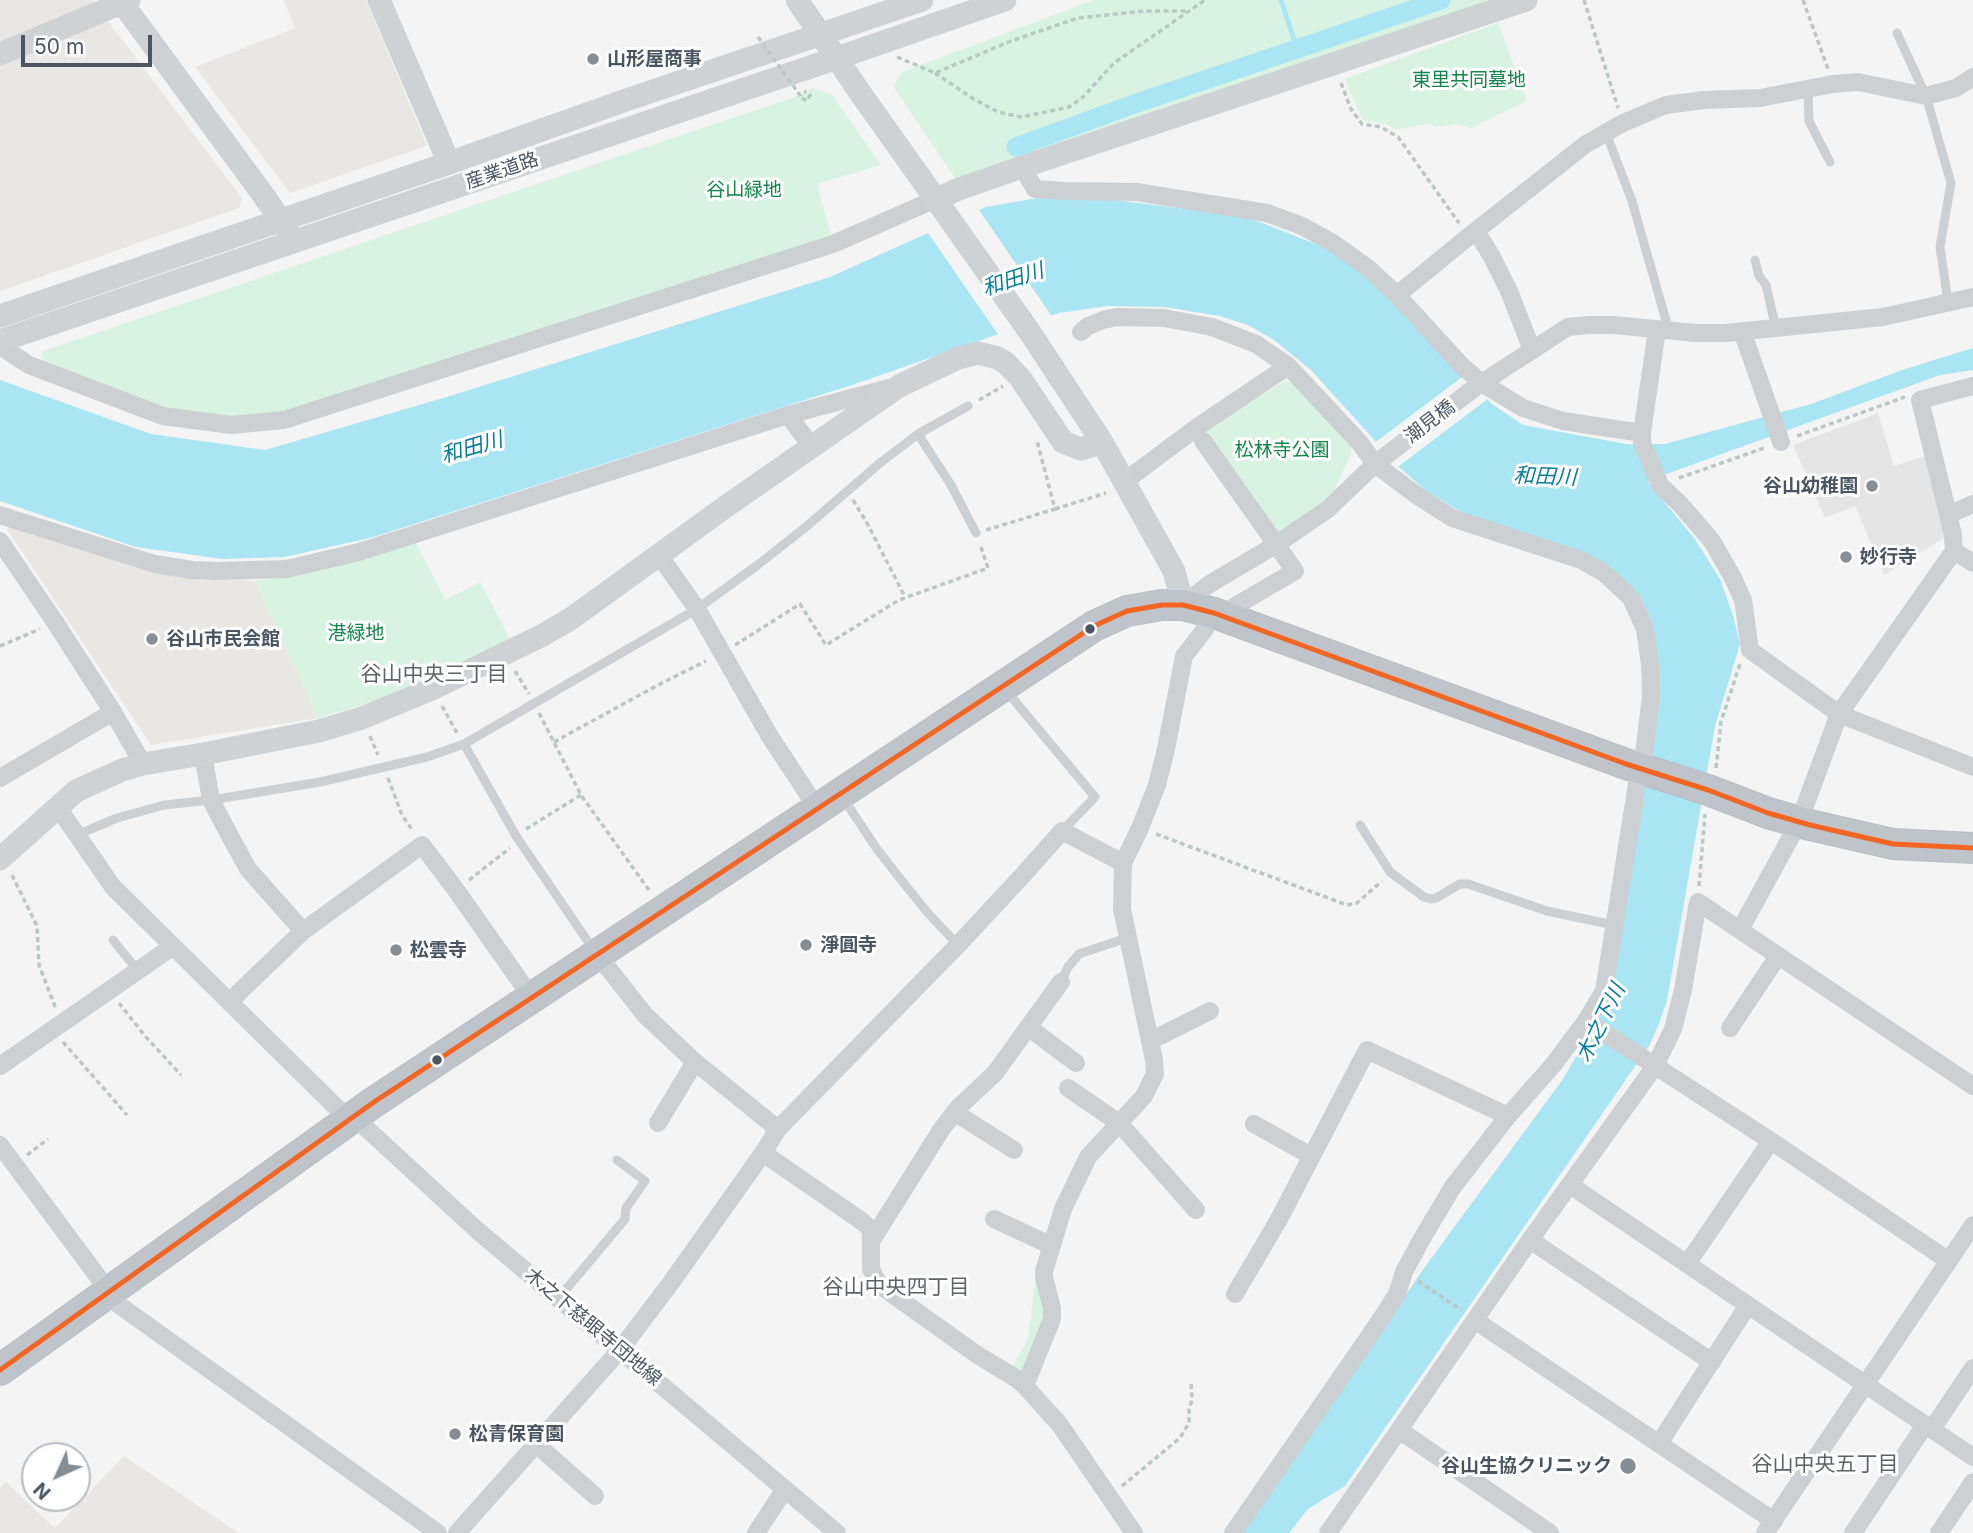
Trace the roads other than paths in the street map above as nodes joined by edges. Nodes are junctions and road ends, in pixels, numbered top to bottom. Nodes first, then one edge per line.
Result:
1 (379, 0) edge
2 (797, 0) edge
3 (922, 0) edge
4 (1005, 0) edge
5 (1526, 0) edge
6 (124, 1) edge
7 (1897, 33) dead end
8 (821, 34) junction
9 (0, 54) edge
10 (837, 58) junction
11 (1973, 77) edge
12 (1808, 89) junction
13 (1926, 96) junction
14 (1606, 133) junction
15 (1830, 162) dead end
16 (449, 163) junction
17 (1022, 167) junction
18 (941, 207) junction
19 (280, 220) junction
20 (1472, 234) junction
21 (294, 242) junction
22 (1755, 260) dead end
23 (1397, 295) junction
24 (1973, 297) edge
25 (1948, 302) junction
26 (0, 316) edge
27 (1776, 329) junction
28 (1663, 330) junction
29 (1742, 331) junction
30 (1081, 332) dead end
31 (0, 344) edge
32 (1532, 351) junction
33 (1288, 366) junction
34 (1480, 385) junction
35 (899, 386) junction
36 (1973, 386) edge
37 (968, 406) road end
38 (788, 415) junction
39 (918, 434) junction
40 (1642, 438) junction
41 (1780, 440) dead end
42 (1203, 441) dead end
43 (1102, 442) junction
44 (812, 447) junction
45 (1379, 461) junction
46 (1115, 487) junction
47 (1973, 504) edge
48 (0, 514) edge
49 (1948, 515) junction
50 (976, 533) road end
51 (0, 541) edge
52 (1277, 544) junction
53 (1954, 551) junction
54 (659, 555) junction
55 (1973, 563) edge
56 (1183, 604) junction
57 (1232, 608) dead end
58 (697, 609) junction
59 (1206, 628) dead end
60 (1005, 685) junction
61 (113, 712) junction
62 (1839, 714) junction
63 (464, 744) junction
64 (203, 754) junction
65 (143, 764) junction
66 (1973, 767) edge
67 (1642, 769) junction
68 (0, 778) edge
69 (211, 800) junction
70 (829, 801) junction
71 (57, 806) junction
72 (1799, 822) junction
73 (1360, 825) dead end
74 (1062, 831) junction
75 (77, 835) junction
76 (1973, 848) edge
77 (2, 858) edge
78 (1124, 863) junction
79 (1614, 925) junction
80 (303, 930) junction
81 (1740, 930) junction
82 (1127, 938) junction
83 (113, 940) dead end
84 (958, 945) junction
85 (172, 947) junction
86 (597, 954) junction
87 (1779, 956) junction
88 (138, 971) junction
89 (1061, 982) joint
90 (531, 998) junction
91 (229, 1002) junction
92 (1210, 1011) dead end
93 (1586, 1021) junction
94 (1028, 1027) junction
95 (1730, 1028) dead end
96 (1150, 1041) junction
97 (695, 1062) junction
98 (1076, 1063) dead end
99 (0, 1066) edge
100 (1655, 1066) junction
101 (1973, 1086) edge
102 (1068, 1088) dead end
103 (954, 1112) junction
104 (1508, 1115) junction
105 (353, 1116) junction
106 (1119, 1123) junction
107 (658, 1124) dead end
108 (1254, 1124) dead end
109 (778, 1129) junction
110 (1771, 1141) junction
111 (0, 1145) edge
112 (1014, 1150) dead end
113 (763, 1153) junction
114 (1311, 1156) junction
115 (617, 1160) dead end
116 (1570, 1185) junction
117 (1196, 1210) dead end
118 (994, 1219) dead end
119 (1973, 1225) edge
120 (872, 1240) junction
121 (1530, 1240) junction
122 (1052, 1246) junction
123 (1949, 1261) junction
124 (1687, 1264) junction
125 (109, 1293) junction
126 (1235, 1294) dead end
127 (558, 1299) junction
128 (1748, 1305) junction
129 (1471, 1318) junction
130 (620, 1350) junction
131 (1712, 1362) junction
132 (1973, 1368) edge
133 (0, 1370) edge
134 (1865, 1384) junction
135 (1026, 1386) junction
136 (1928, 1427) junction
137 (1399, 1430) junction
138 (1660, 1443) junction
139 (536, 1444) junction
140 (1973, 1457) edge
141 (1973, 1482) edge
142 (785, 1489) junction
143 (595, 1496) dead end
144 (1770, 1527) edge
145 (438, 1533) edge
146 (457, 1533) edge
147 (756, 1533) edge
148 (837, 1533) edge
149 (1134, 1533) edge
150 (1233, 1533) edge
151 (1328, 1533) edge
152 (1550, 1533) edge
153 (1853, 1533) edge
154 (1938, 1533) edge

1 - 16 street
2 - 8 street
3 - 8 street, 産業道路
4 - 10 street, 産業道路
5 - 17 street
6 - 9 street
6 - 19 street
7 - 13 lane
8 - 10 street
8 - 16 street, 産業道路
10 - 18 street
10 - 21 street, 産業道路
11 - 13 street
12 - 13 street
12 - 14 street
12 - 15 lane
13 - 25 lane
14 - 20 street
14 - 28 lane
16 - 19 street, 産業道路
17 - 18 street
17 - 23 street
18 - 31 street
18 - 43 street
19 - 21 street
19 - 26 street, 産業道路
20 - 23 street
20 - 32 street
21 - 31 street, 産業道路
22 - 27 lane
23 - 34 street
24 - 25 street, 潮見橋
25 - 27 street, 潮見橋
27 - 29 street, 潮見橋
28 - 29 street, 潮見橋
28 - 32 street, 潮見橋
28 - 40 street
29 - 41 street
30 - 33 street
32 - 34 street, 潮見橋
33 - 45 street
33 - 46 street
34 - 40 street
34 - 45 street, 潮見橋
35 - 38 street
35 - 43 street
35 - 44 street
36 - 49 street
37 - 39 lane
38 - 44 street
38 - 48 street
39 - 50 lane
39 - 58 lane
40 - 62 street
42 - 52 street
43 - 46 street
44 - 54 street
45 - 52 street, 潮見橋
45 - 67 street
46 - 56 street
47 - 49 street
49 - 53 street
51 - 61 street
52 - 56 street, 潮見橋
52 - 57 street
53 - 55 street
53 - 62 street
54 - 58 street
54 - 64 street
56 - 60 highway
56 - 67 highway
58 - 63 lane
58 - 70 street
59 - 78 street
60 - 70 highway
60 - 74 lane
61 - 65 street
61 - 68 street
62 - 66 street
62 - 72 street
63 - 69 lane
63 - 86 lane
64 - 65 street
64 - 69 street
65 - 71 street
67 - 72 highway
67 - 79 street
69 - 75 lane
69 - 80 street
70 - 84 lane
70 - 86 highway
71 - 75 street, 木之下慈眼寺団地線
71 - 77 street
72 - 76 highway
72 - 81 street
73 - 79 lane
74 - 78 street
74 - 84 street
75 - 85 street, 木之下慈眼寺団地線
78 - 82 street
79 - 93 street
80 - 90 street
80 - 91 street
81 - 87 street
81 - 100 street
82 - 89 lane
82 - 96 street
83 - 88 lane
84 - 109 street
85 - 88 street
85 - 91 street, 木之下慈眼寺団地線
86 - 90 highway
86 - 97 street
87 - 95 street
87 - 101 street
88 - 99 street
89 - 94 street
90 - 105 highway
91 - 105 street, 木之下慈眼寺団地線
92 - 96 street
93 - 100 street
93 - 104 street
94 - 98 street
94 - 103 street
96 - 106 street
97 - 107 street
97 - 109 street
100 - 110 street
100 - 116 street
102 - 106 street
103 - 112 street
103 - 120 street
104 - 114 street
104 - 150 street
105 - 125 highway
105 - 127 street, 木之下慈眼寺団地線
106 - 117 street
106 - 122 street
108 - 114 street
109 - 113 street
110 - 123 street
110 - 124 street
111 - 125 street
113 - 120 street
113 - 130 street
114 - 126 street
115 - 127 lane
116 - 121 street
116 - 124 street
118 - 122 street
119 - 123 street
120 - 135 street
121 - 129 street
121 - 131 street
122 - 135 street
123 - 134 street
124 - 128 street
125 - 133 highway
125 - 145 street
127 - 130 street, 木之下慈眼寺団地線
128 - 131 street
128 - 134 street
129 - 137 street
129 - 138 street
130 - 139 street
130 - 142 street, 木之下慈眼寺団地線
131 - 138 street
132 - 136 street
134 - 136 street
134 - 144 street
135 - 149 street
136 - 140 street
136 - 153 street
137 - 151 street
137 - 152 street
138 - 144 street
139 - 143 street
139 - 146 street
141 - 154 street
142 - 147 street
142 - 148 street, 木之下慈眼寺団地線

